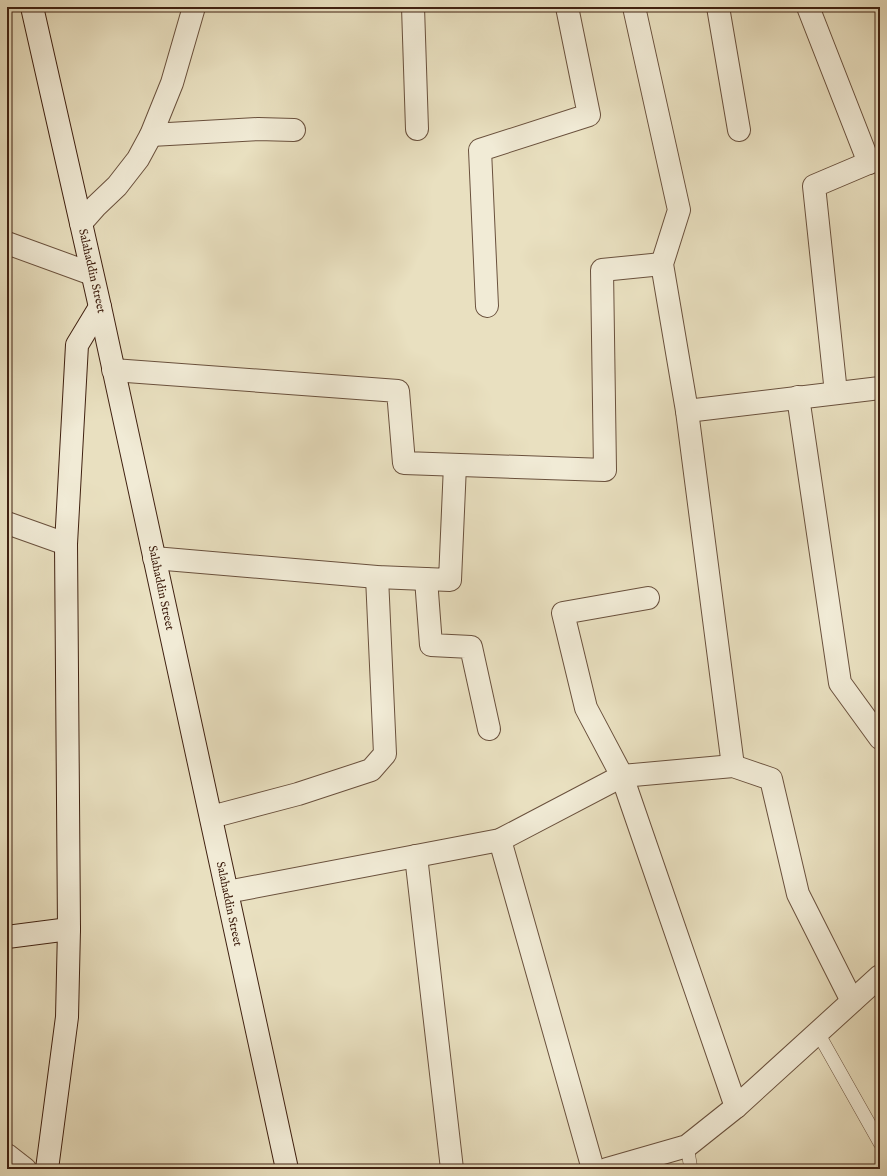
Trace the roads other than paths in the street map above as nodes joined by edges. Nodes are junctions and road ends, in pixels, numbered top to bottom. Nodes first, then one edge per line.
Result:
1 (32, 7) edge
2 (194, 7) edge
3 (413, 7) edge
4 (567, 7) edge
5 (634, 7) edge
6 (718, 7) edge
7 (808, 7) edge
8 (417, 129) dead end
9 (294, 130) dead end
10 (739, 130) dead end
11 (151, 135) junction
12 (875, 160) edge
13 (81, 223) junction
14 (7, 243) edge
15 (662, 264) junction
16 (92, 274) junction
17 (487, 306) dead end
18 (100, 307) junction
19 (114, 370) junction
20 (880, 388) edge
21 (836, 393) junction
22 (798, 398) junction
23 (687, 411) junction
24 (455, 465) junction
25 (7, 523) edge
26 (66, 544) junction
27 (154, 558) junction
28 (377, 577) junction
29 (426, 579) junction
30 (648, 598) dead end
31 (489, 729) dead end
32 (880, 738) edge
33 (733, 766) junction
34 (622, 776) junction
35 (211, 818) junction
36 (500, 840) junction
37 (416, 856) junction
38 (227, 892) junction
39 (69, 929) junction
40 (7, 937) edge
41 (880, 976) edge
42 (852, 1001) junction
43 (818, 1033) junction
44 (736, 1107) junction
45 (880, 1143) edge
46 (687, 1146) junction
47 (7, 1154) edge
48 (25, 1169) edge
49 (47, 1169) edge
50 (287, 1169) edge
51 (452, 1169) edge
52 (593, 1169) edge
53 (607, 1169) edge
54 (691, 1169) edge

1 - 13 street, Salahaddin Street
2 - 11 street
3 - 8 street
4 - 17 street
5 - 15 street
6 - 10 street
7 - 12 street
9 - 11 street
11 - 13 street
12 - 21 street
13 - 16 street, Salahaddin Street
14 - 16 street
15 - 23 street
15 - 24 street
16 - 18 street, Salahaddin Street
18 - 19 street, Salahaddin Street
18 - 26 street
19 - 24 street
19 - 27 street, Salahaddin Street
20 - 21 street
21 - 22 street
22 - 23 street
22 - 32 street
23 - 33 street
24 - 29 street
25 - 26 street
26 - 39 street
27 - 28 street
27 - 35 street, Salahaddin Street
28 - 29 street
28 - 35 street
29 - 31 street
30 - 34 street
33 - 34 street
33 - 42 street
34 - 36 street
34 - 44 street
35 - 38 street, Salahaddin Street
36 - 37 street
36 - 52 street
37 - 38 street
37 - 51 street
38 - 50 street, Salahaddin Street
39 - 40 street
39 - 49 street
41 - 42 street
42 - 43 street
43 - 44 street
43 - 45 lane
44 - 46 street
46 - 53 street
46 - 54 lane
47 - 48 street

